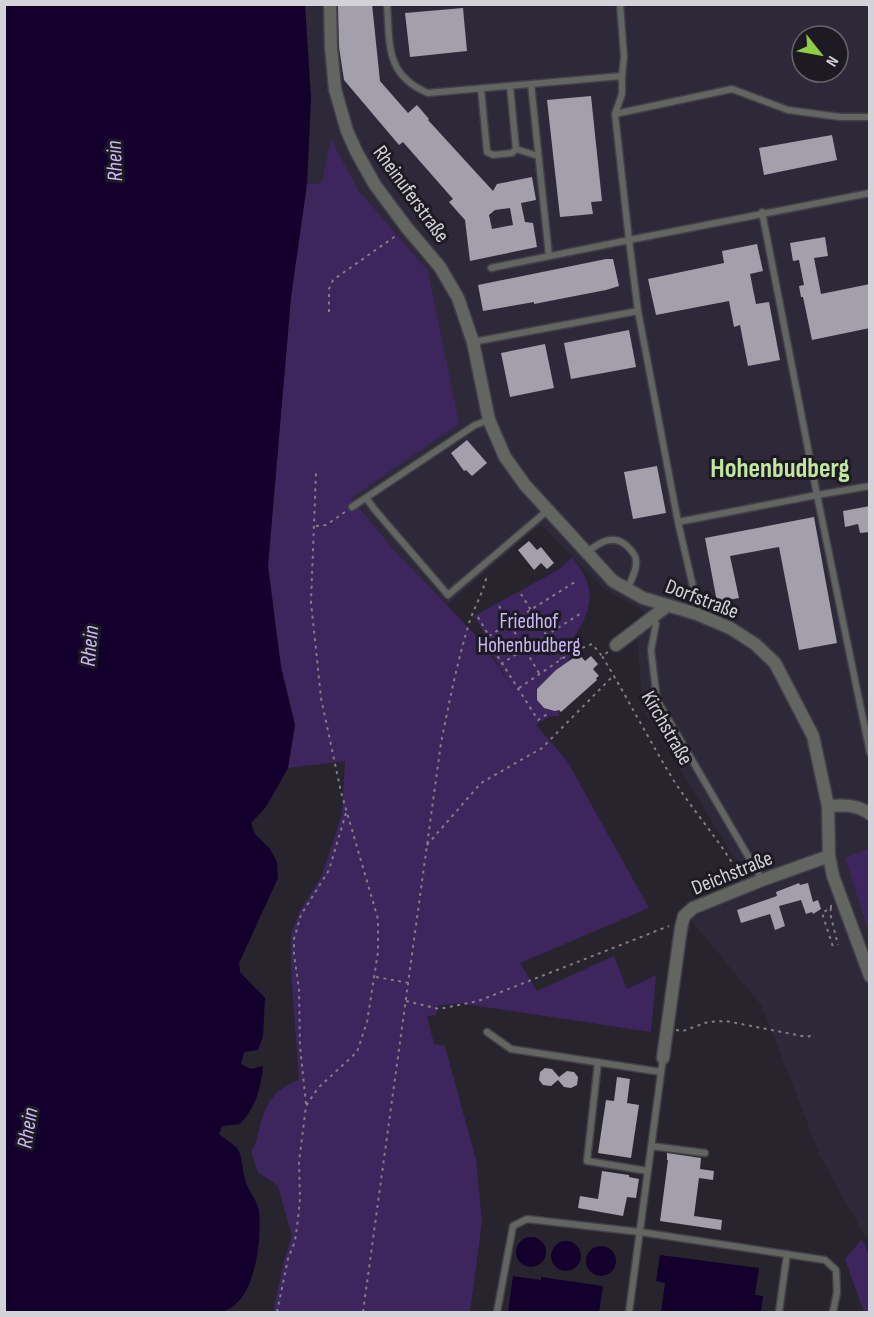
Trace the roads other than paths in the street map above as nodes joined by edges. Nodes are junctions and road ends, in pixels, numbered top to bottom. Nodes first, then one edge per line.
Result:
1 (330, 4) edge
2 (387, 4) edge
3 (620, 4) edge
4 (622, 76) junction
5 (531, 84) junction
6 (510, 86) junction
7 (481, 89) junction
8 (615, 114) junction
9 (870, 117) edge
10 (516, 149) junction
11 (538, 156) junction
12 (870, 193) edge
13 (762, 212) junction
14 (629, 240) junction
15 (549, 256) junction
16 (491, 268) dead end
17 (638, 311) junction
18 (473, 342) junction
19 (478, 365) joint
20 (489, 420) junction
21 (870, 486) edge
22 (817, 495) junction
23 (366, 498) junction
24 (352, 507) road end
25 (548, 510) junction
26 (678, 522) junction
27 (587, 553) junction
28 (626, 589) junction
29 (694, 591) dead end
30 (667, 606) junction
31 (652, 618) junction
32 (616, 645) road end
33 (870, 753) edge
34 (828, 806) junction
35 (870, 814) edge
36 (829, 856) junction
37 (762, 880) junction
38 (870, 976) edge
39 (487, 1032) dead end
40 (663, 1058) joint
41 (598, 1062) junction
42 (661, 1072) junction
43 (651, 1146) junction
44 (705, 1153) dead end
45 (648, 1171) junction
46 (640, 1232) junction
47 (787, 1254) junction
48 (497, 1312) edge
49 (629, 1312) edge
50 (779, 1312) edge
51 (833, 1312) edge

1 - 18 street, Rheinuferstraße
2 - 7 lane
3 - 4 lane
4 - 5 lane
4 - 8 lane
5 - 6 lane
5 - 11 lane
6 - 7 lane
6 - 10 lane
7 - 10 lane
8 - 9 lane
8 - 14 lane
10 - 11 lane
11 - 15 lane
12 - 13 lane
13 - 14 lane
13 - 22 lane
14 - 15 lane
14 - 17 lane
15 - 16 lane
17 - 18 lane
17 - 26 lane
18 - 19 street, Rheinuferstraße
19 - 20 street, Dorfstraße
20 - 23 lane
20 - 25 street, Dorfstraße
21 - 22 lane
22 - 26 lane
22 - 33 lane
23 - 24 lane
23 - 25 lane
25 - 27 street, Dorfstraße
26 - 29 lane
27 - 28 street, Dorfstraße
27 - 28 lane
28 - 30 street, Dorfstraße
30 - 31 street
30 - 34 street, Dorfstraße
31 - 32 street
31 - 37 lane
34 - 35 street
34 - 36 street, Dorfstraße
36 - 37 street, Deichstraße
36 - 38 street, Dorfstraße
37 - 40 street, Deichstraße
39 - 41 lane
40 - 42 lane
41 - 42 lane
41 - 45 lane
42 - 43 lane
43 - 44 lane
43 - 45 lane
45 - 46 lane
46 - 47 lane
46 - 48 lane
46 - 49 lane
47 - 50 lane
47 - 51 lane

